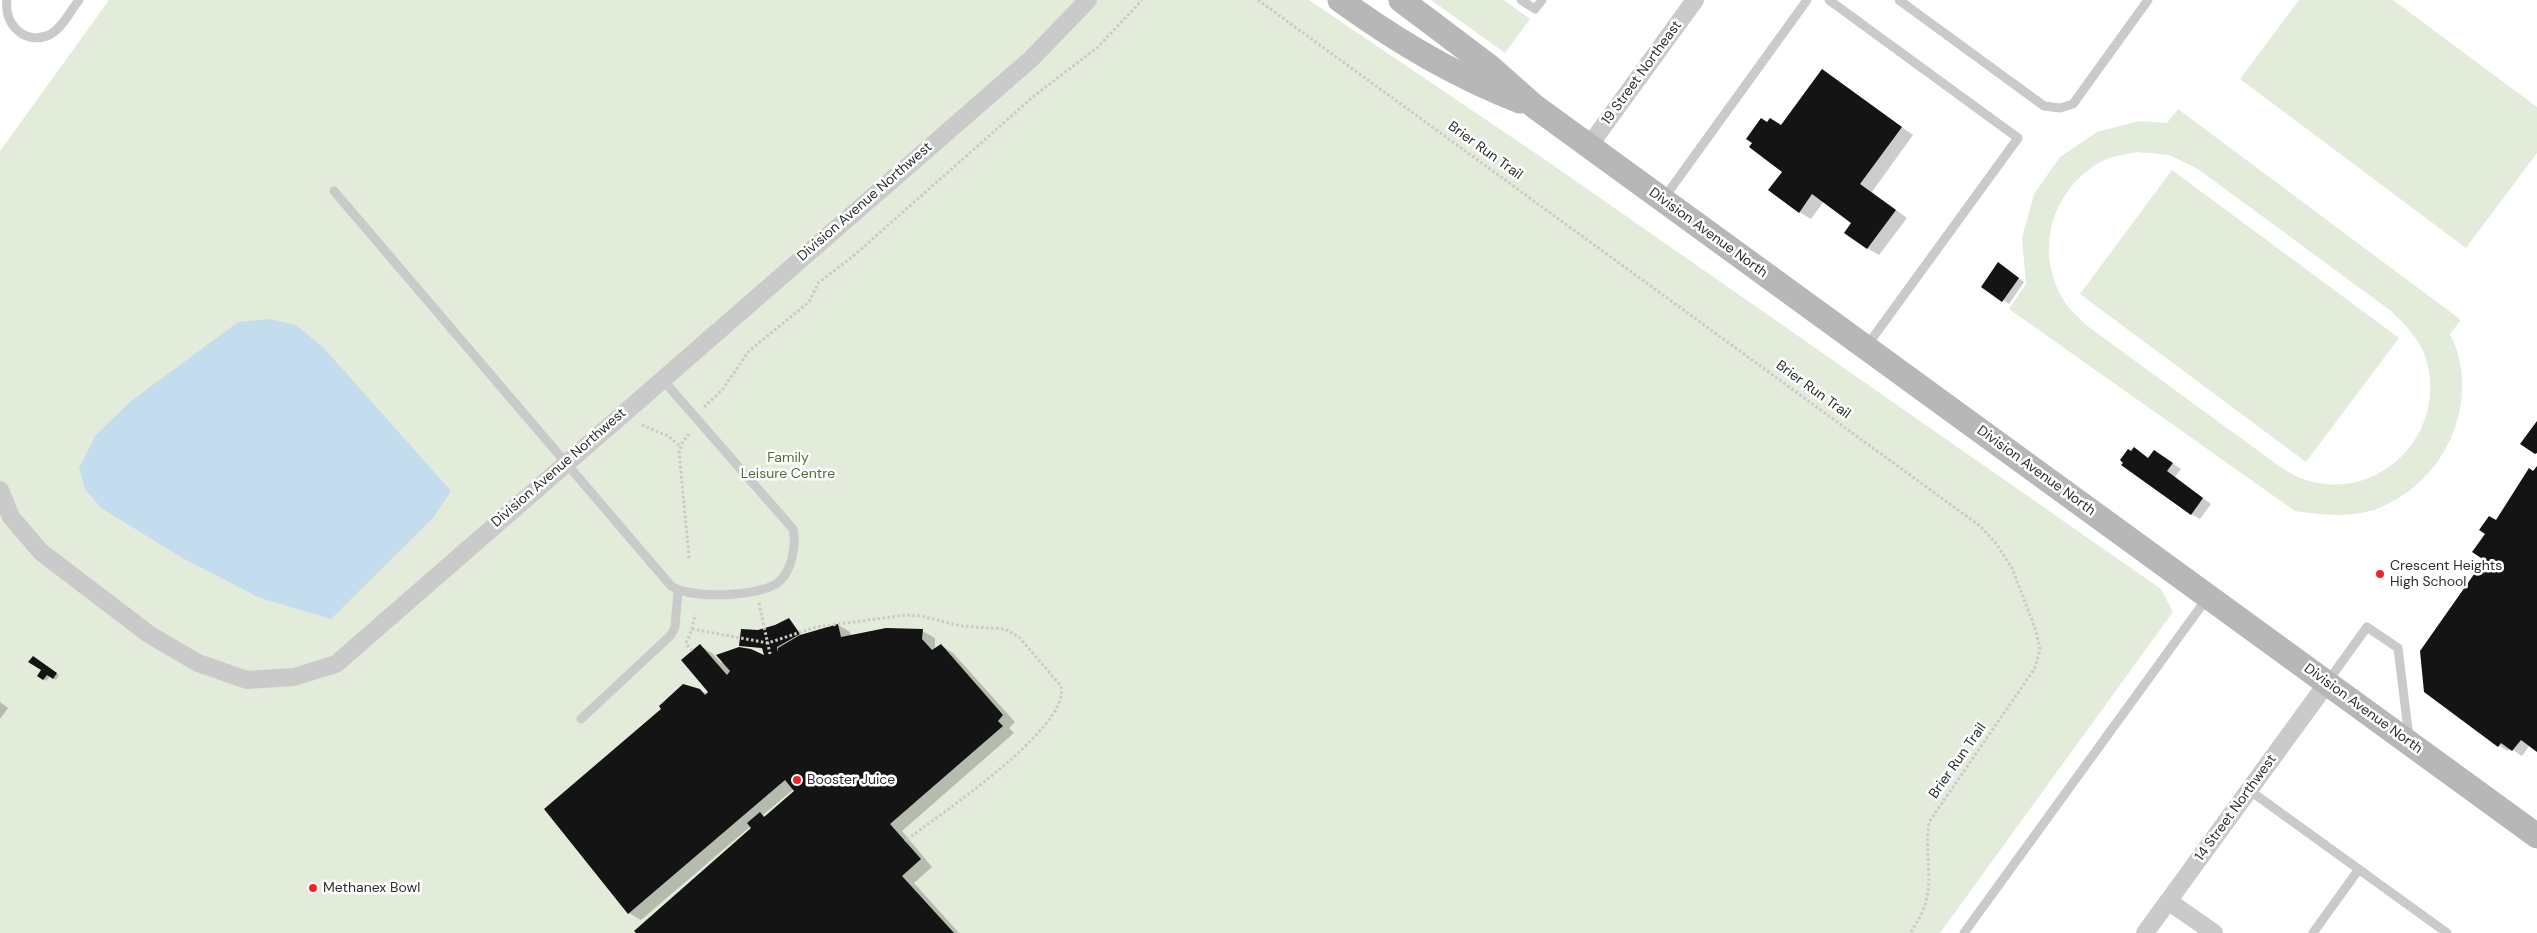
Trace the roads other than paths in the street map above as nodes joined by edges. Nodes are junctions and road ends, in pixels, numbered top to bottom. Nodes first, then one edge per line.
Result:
1 (7, 0) edge
2 (79, 0) edge
3 (1088, 0) edge
4 (1340, 0) edge
5 (1401, 0) edge
6 (1521, 0) edge
7 (1542, 0) edge
8 (1696, 0) edge
9 (1807, 0) edge
10 (1829, 0) edge
11 (1898, 0) edge
12 (2148, 0) edge
13 (1534, 106) junction
14 (1589, 146) junction
15 (334, 191) dead end
16 (1662, 200) junction
17 (1866, 348) junction
18 (662, 379) junction
19 (566, 462) junction
20 (0, 490) edge
21 (678, 591) junction
22 (2208, 596) junction
23 (2327, 682) junction
24 (581, 719) dead end
25 (2410, 743) junction
26 (2248, 790) junction
27 (2537, 836) edge
28 (2359, 869) junction
29 (2168, 901) junction
30 (1964, 933) edge
31 (2145, 933) edge
32 (2214, 933) edge
33 (2313, 933) edge
34 (2447, 933) edge

1 - 2 lane
3 - 18 street, Division Avenue Northwest
4 - 13 main road, Division Avenue North
5 - 13 main road, Division Avenue North
6 - 7 lane
8 - 14 street, 19 Street Northeast
9 - 16 lane
10 - 17 lane
11 - 12 lane
13 - 14 main road, Division Avenue North
14 - 16 main road, Division Avenue North
15 - 19 lane
16 - 17 main road, Division Avenue North
17 - 22 main road, Division Avenue North
18 - 19 street, Division Avenue Northwest
18 - 21 lane
19 - 20 street, Division Avenue Northwest
19 - 21 lane
21 - 24 lane
22 - 23 main road, Division Avenue North
22 - 30 lane
23 - 25 main road, Division Avenue North
23 - 25 lane
23 - 26 street, 14 Street Northwest
25 - 27 main road, Division Avenue North
26 - 28 lane
26 - 29 street, 14 Street Northwest
28 - 33 lane
28 - 34 lane
29 - 31 street, 14 Street Northwest
29 - 32 street

